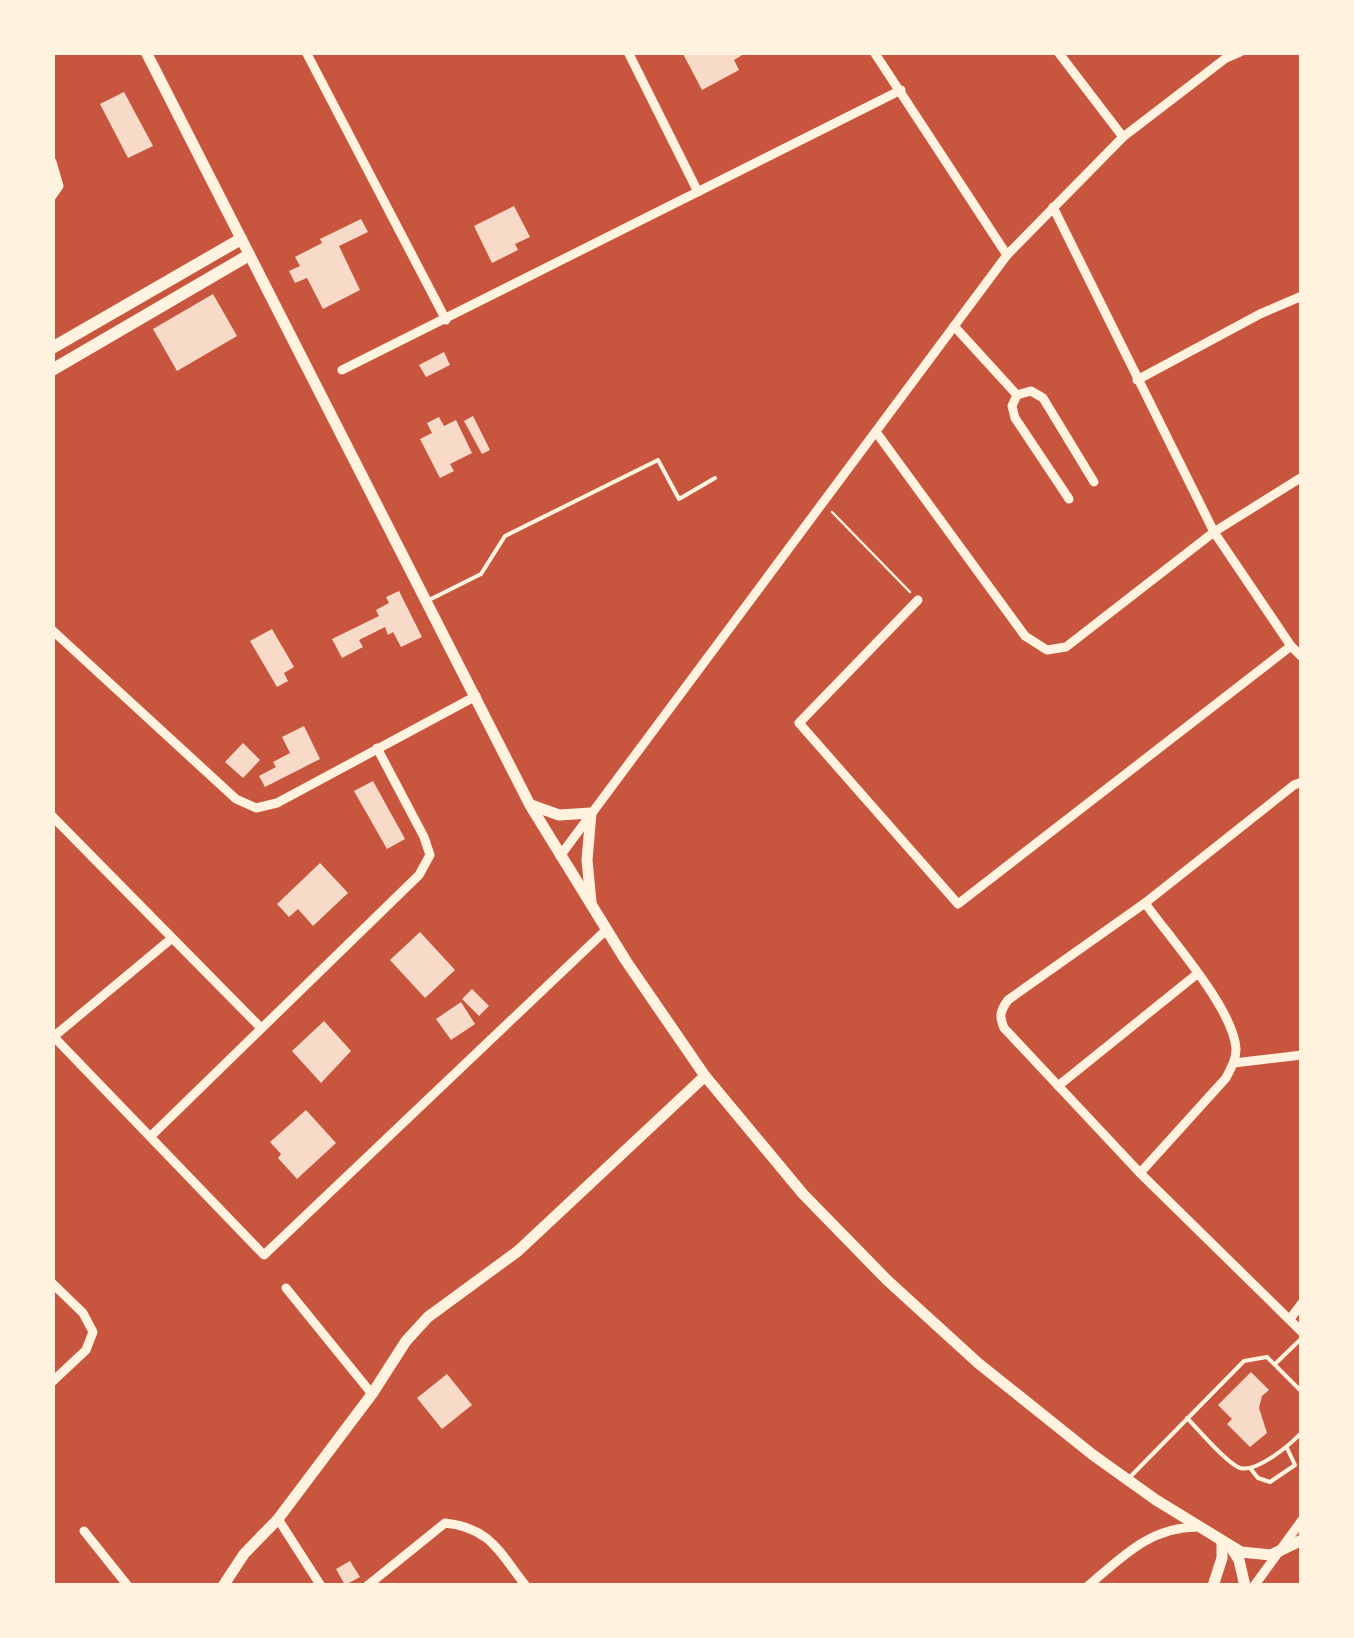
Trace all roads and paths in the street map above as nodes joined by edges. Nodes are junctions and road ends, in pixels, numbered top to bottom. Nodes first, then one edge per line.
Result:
1 (146, 52) edge
2 (306, 52) edge
3 (628, 52) edge
4 (874, 52) edge
5 (1058, 52) edge
6 (1240, 52) edge
7 (1224, 55) edge
8 (900, 90) junction
9 (1123, 137) junction
10 (52, 162) edge
11 (698, 192) junction
12 (52, 196) edge
13 (1053, 207) junction
14 (241, 239) junction
15 (249, 255) junction
16 (1007, 255) junction
17 (1302, 296) edge
18 (446, 320) junction
19 (954, 326) junction
20 (52, 348) edge
21 (52, 370) edge
22 (342, 370) dead end
23 (1137, 380) junction
24 (1018, 395) junction
25 (876, 432) junction
26 (1302, 477) edge
27 (715, 478) dead end
28 (1094, 482) dead end
29 (1069, 498) dead end
30 (824, 503) junction
31 (1214, 532) junction
32 (918, 600) joint
33 (427, 601) junction
34 (52, 630) edge
35 (1290, 646) junction
36 (1302, 657) edge
37 (476, 696) junction
38 (376, 748) junction
39 (1298, 784) edge
40 (530, 805) junction
41 (591, 813) junction
42 (52, 816) edge
43 (560, 856) junction
44 (1145, 903) junction
45 (592, 906) junction
46 (606, 930) junction
47 (171, 939) junction
48 (1196, 974) junction
49 (261, 1028) junction
50 (53, 1038) edge
51 (1302, 1055) edge
52 (1234, 1063) junction
53 (704, 1076) junction
54 (1058, 1086) junction
55 (151, 1136) junction
56 (1140, 1172) junction
57 (52, 1283) edge
58 (286, 1288) dead end
59 (1302, 1303) edge
60 (1290, 1319) junction
61 (1302, 1335) edge
62 (1275, 1364) junction
63 (52, 1382) edge
64 (1302, 1392) edge
65 (372, 1394) junction
66 (1187, 1418) junction
67 (1302, 1432) edge
68 (1287, 1448) junction
69 (1250, 1468) junction
70 (1128, 1480) junction
71 (278, 1518) junction
72 (1302, 1520) edge
73 (1197, 1526) junction
74 (84, 1530) dead end
75 (1302, 1540) edge
76 (1227, 1545) junction
77 (1280, 1552) junction
78 (128, 1586) edge
79 (224, 1586) edge
80 (321, 1586) edge
81 (367, 1586) edge
82 (526, 1586) edge
83 (1088, 1586) edge
84 (1213, 1586) edge
85 (1245, 1586) edge
86 (1254, 1586) edge

1 - 14 street
2 - 18 street
3 - 11 street
4 - 8 street
5 - 9 street
6 - 7 street
7 - 9 street
8 - 11 street
8 - 16 street
9 - 13 street
10 - 12 street
11 - 18 street
13 - 16 street
13 - 23 street
14 - 15 street
14 - 20 main road
15 - 21 main road
15 - 33 street
16 - 19 street
17 - 23 street
18 - 22 street
19 - 24 street
19 - 25 street
23 - 31 street
24 - 28 street
24 - 29 street
25 - 30 street
25 - 31 street
26 - 31 street
27 - 33 lane
30 - 32 path
30 - 41 street
31 - 35 street
32 - 35 street
33 - 37 street
34 - 38 street
35 - 36 street
37 - 38 street
37 - 40 street
38 - 49 street
39 - 44 street
40 - 41 street
40 - 43 street
41 - 43 street
41 - 45 street
42 - 47 street
43 - 45 street
44 - 48 street
44 - 54 street
45 - 46 street
46 - 53 street
46 - 55 street
47 - 49 street
47 - 50 street
48 - 52 street
48 - 54 street
49 - 55 street
50 - 55 street
51 - 52 street
52 - 56 street
53 - 65 street
53 - 70 street
54 - 56 street
56 - 60 street
57 - 63 street
58 - 65 street
59 - 60 street
60 - 61 street
61 - 62 lane
62 - 64 lane
62 - 66 lane
65 - 71 street
66 - 69 lane
66 - 70 lane
67 - 68 lane
68 - 69 lane
68 - 69 lane
70 - 73 street
71 - 79 street
71 - 80 street
72 - 77 street
73 - 76 street
73 - 83 street
74 - 78 street
75 - 77 street
76 - 77 street
76 - 84 street
76 - 85 street
77 - 86 street
81 - 82 street

